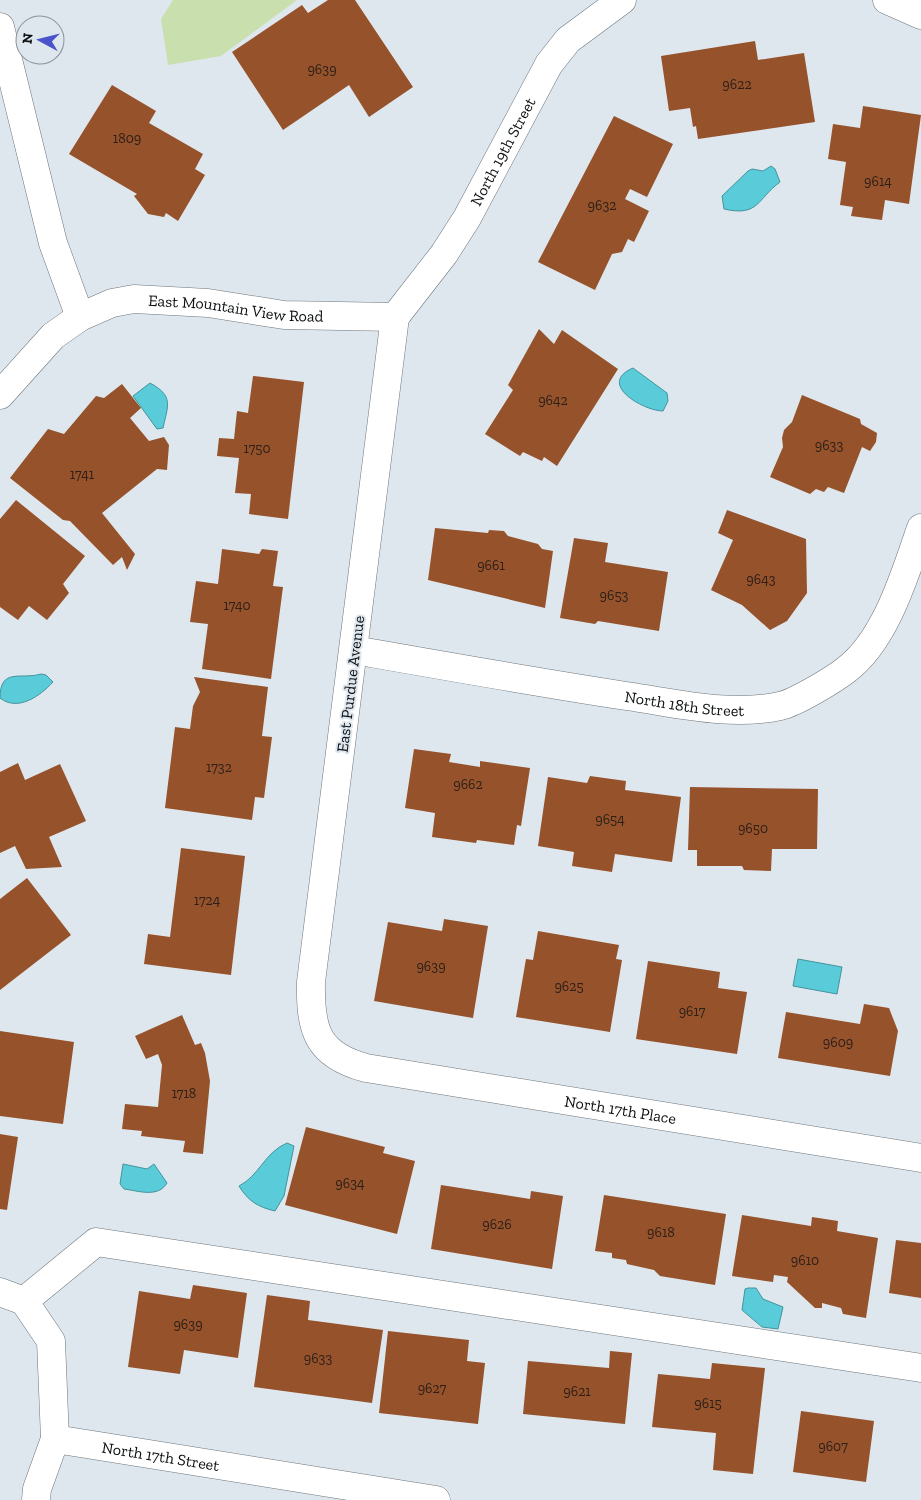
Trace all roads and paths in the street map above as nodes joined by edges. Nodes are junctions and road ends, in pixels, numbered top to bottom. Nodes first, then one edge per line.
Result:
1 (622, 0) edge
2 (887, 0) edge
3 (921, 15) edge
4 (0, 27) edge
5 (80, 317) junction
6 (395, 317) junction
7 (0, 395) edge
8 (921, 528) edge
9 (354, 650) junction
10 (326, 1048) joint
11 (921, 1158) edge
12 (12, 1296) edge
13 (921, 1368) edge
14 (55, 1439) junction
15 (36, 1500) edge
16 (436, 1500) edge

1 - 6 street, North 19th Street
2 - 3 street
4 - 5 street
5 - 6 street, East Mountain View Road
5 - 7 street, East Mountain View Road
6 - 9 street, East Purdue Avenue
8 - 9 street, North 18th Street
9 - 10 street, East Purdue Avenue
10 - 11 street, North 17th Place
12 - 13 street
12 - 14 street
14 - 15 street
14 - 16 street, North 17th Street

